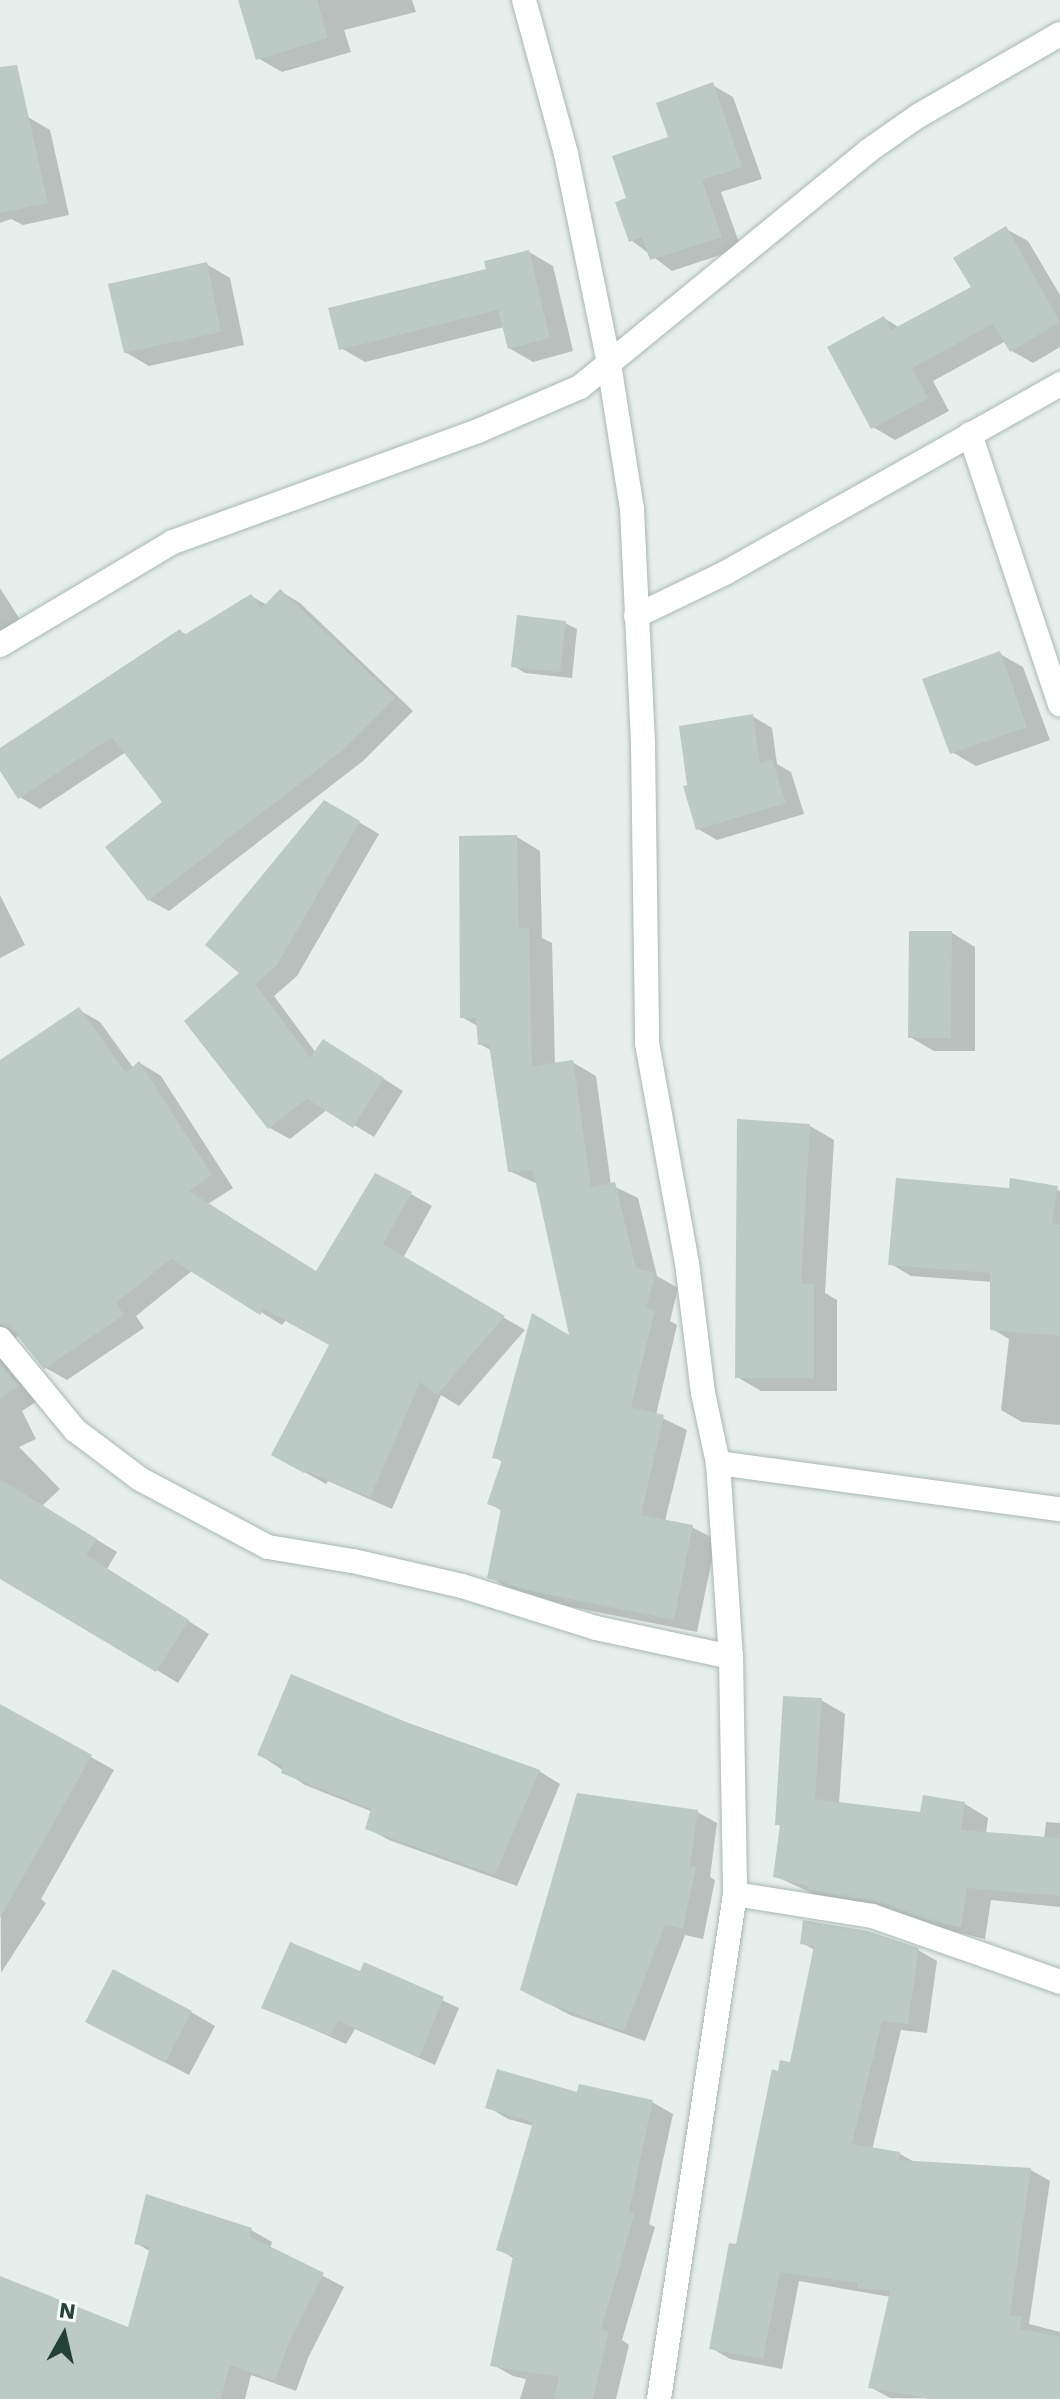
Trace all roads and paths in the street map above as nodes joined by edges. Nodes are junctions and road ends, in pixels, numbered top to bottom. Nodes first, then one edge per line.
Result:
1 (524, 0) edge
2 (1060, 34) edge
3 (609, 364) junction
4 (1060, 384) edge
5 (970, 434) junction
6 (636, 616) junction
7 (0, 645) edge
8 (1060, 704) edge
9 (0, 1339) edge
10 (718, 1463) junction
11 (1060, 1509) edge
12 (731, 1657) junction
13 (735, 1894) junction
14 (1060, 1982) edge
15 (659, 2399) edge

1 - 3 street
2 - 3 street
3 - 6 street
3 - 7 street
4 - 5 street
5 - 6 street
5 - 8 street
6 - 10 street
9 - 12 street
10 - 11 street
10 - 12 street
12 - 13 street
13 - 14 street
13 - 15 street

